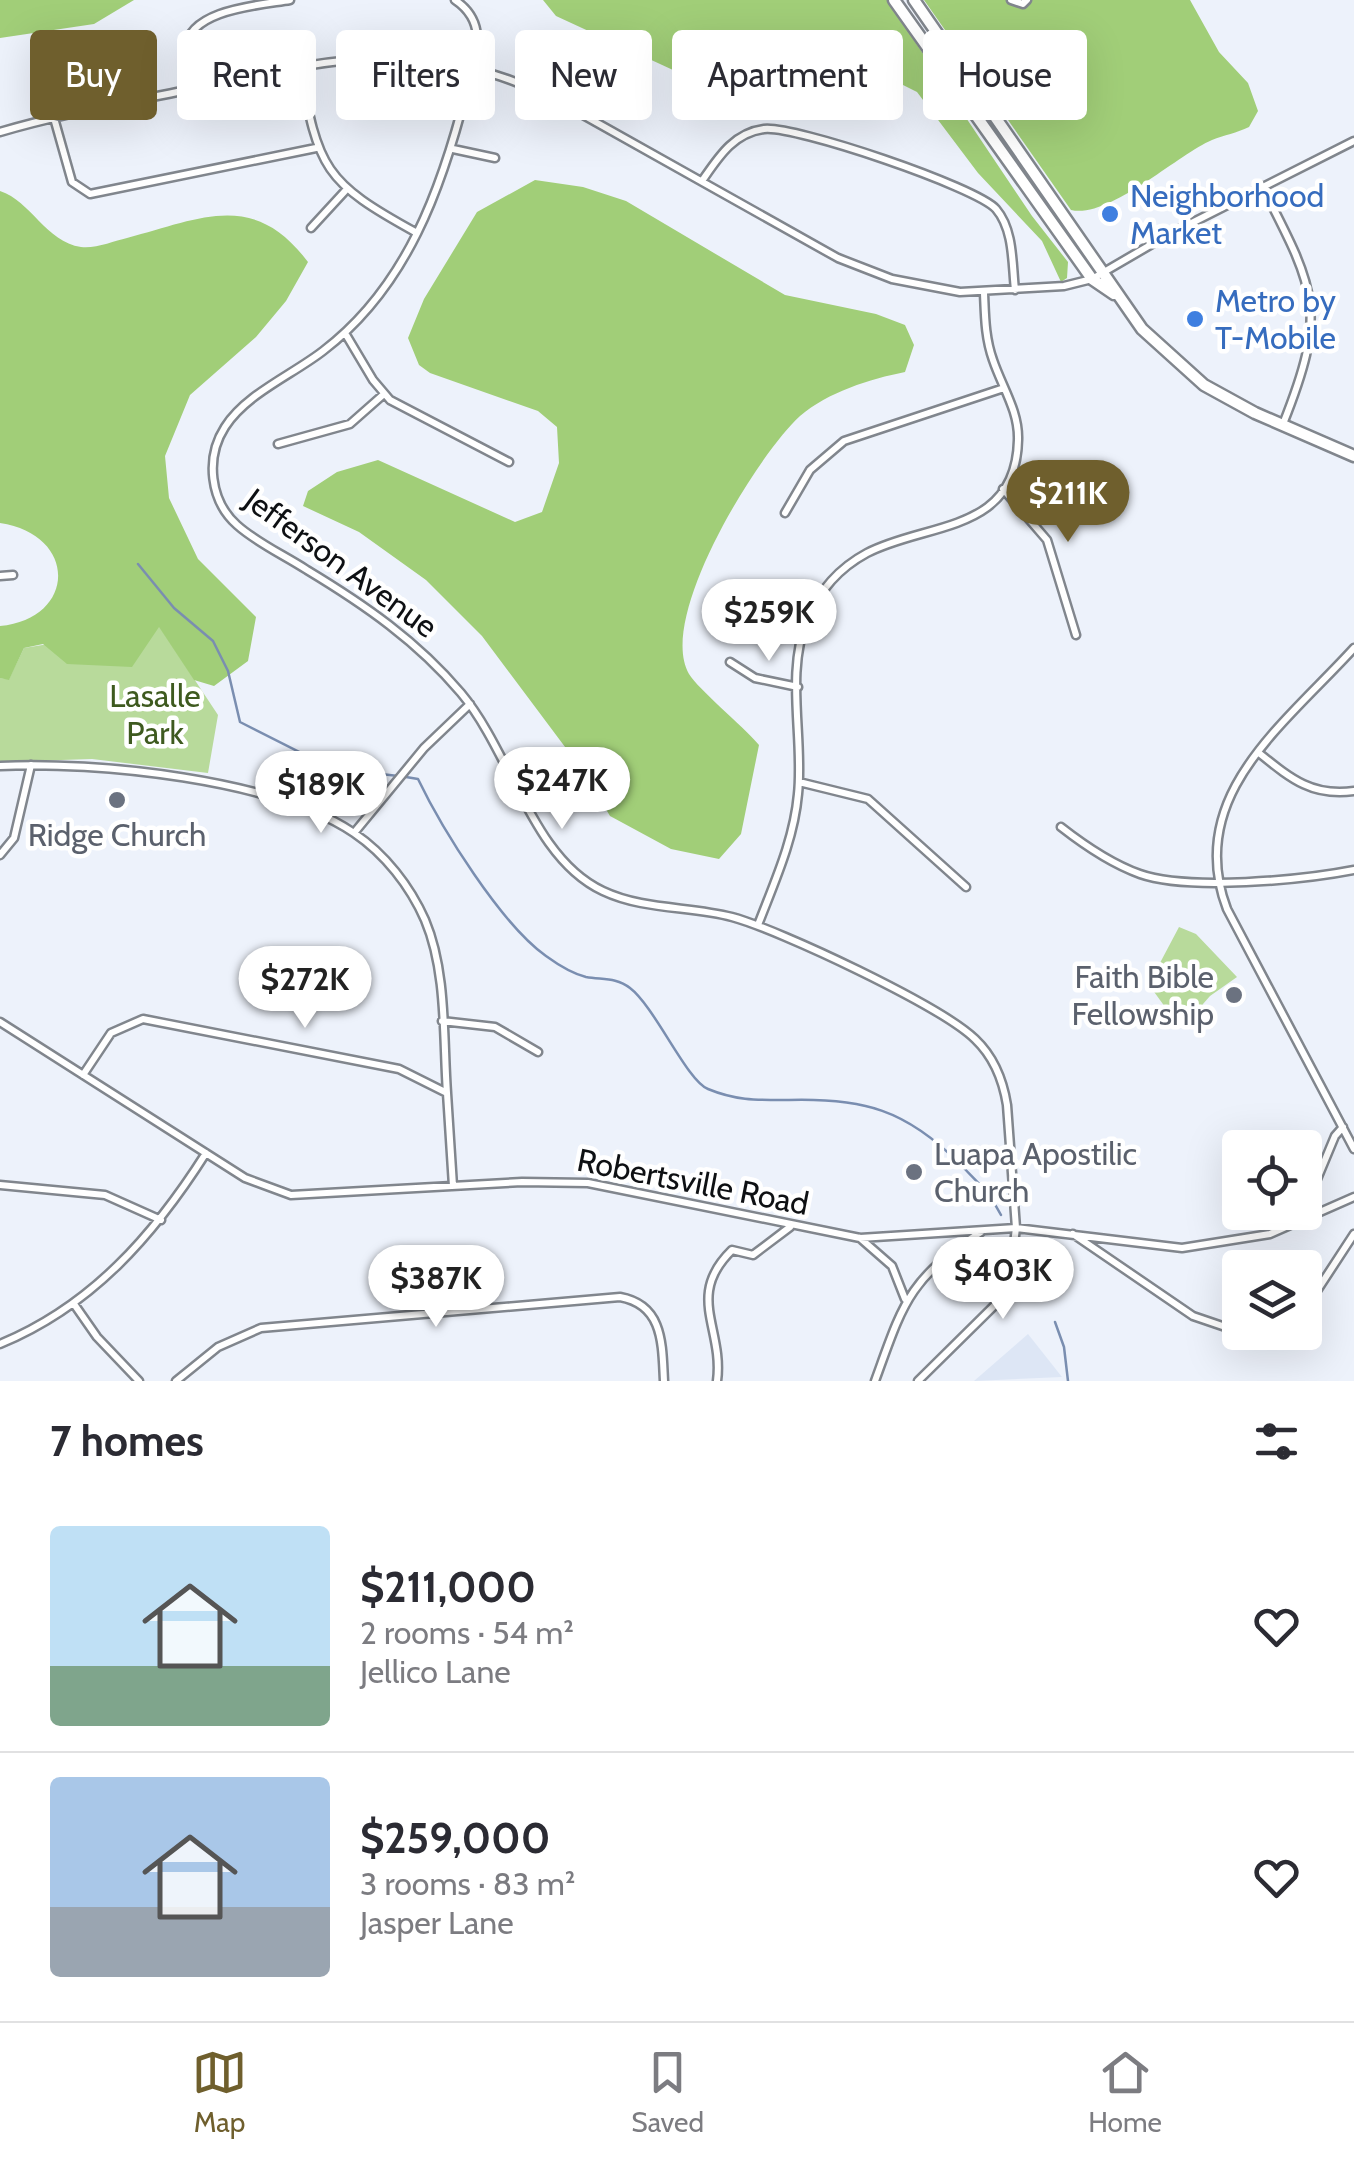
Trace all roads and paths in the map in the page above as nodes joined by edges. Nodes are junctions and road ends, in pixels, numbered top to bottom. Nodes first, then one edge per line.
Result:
1 (290, 0) edge
2 (456, 0) edge
3 (894, 0) edge
4 (914, 0) edge
5 (1011, 0) edge
6 (1027, 0) edge
7 (194, 30) edge
8 (477, 30) edge
9 (495, 75) edge
10 (46, 120) edge
11 (55, 120) edge
12 (311, 120) edge
13 (459, 120) edge
14 (0, 132) edge
15 (1354, 141) edge
16 (316, 148) junction
17 (452, 149) junction
18 (496, 158) dead end
19 (702, 182) junction
20 (1262, 186) junction
21 (346, 190) junction
22 (311, 228) dead end
23 (417, 233) junction
24 (1105, 271) junction
25 (1092, 278) junction
26 (1015, 290) junction
27 (984, 292) junction
28 (1115, 294) junction
29 (346, 333) junction
30 (1004, 388) junction
31 (384, 394) junction
32 (1282, 425) junction
33 (278, 444) dead end
34 (1354, 456) edge
35 (509, 462) dead end
36 (1003, 489) junction
37 (785, 513) dead end
38 (13, 575) dead end
39 (0, 576) edge
40 (748, 590) dead end
41 (808, 619) junction
42 (1076, 635) dead end
43 (1354, 648) edge
44 (730, 662) dead end
45 (798, 687) junction
46 (470, 704) junction
47 (1259, 753) junction
48 (31, 765) junction
49 (0, 766) edge
50 (799, 782) junction
51 (1354, 791) edge
52 (1061, 828) dead end
53 (354, 833) junction
54 (0, 854) edge
55 (1354, 870) edge
56 (1216, 881) junction
57 (966, 887) dead end
58 (758, 925) junction
59 (442, 1021) junction
60 (0, 1022) edge
61 (538, 1052) dead end
62 (83, 1075) junction
63 (446, 1092) junction
64 (1343, 1127) junction
65 (1354, 1149) edge
66 (206, 1153) junction
67 (1322, 1172) edge
68 (0, 1185) edge
69 (453, 1186) junction
70 (1354, 1197) edge
71 (1322, 1212) edge
72 (160, 1220) junction
73 (790, 1226) junction
74 (1016, 1228) junction
75 (1280, 1230) edge
76 (982, 1231) junction
77 (1072, 1233) junction
78 (1354, 1234) edge
79 (860, 1238) junction
80 (1322, 1283) edge
81 (905, 1299) junction
82 (74, 1304) junction
83 (1222, 1325) edge
84 (0, 1344) edge
85 (139, 1381) edge
86 (176, 1381) edge
87 (664, 1381) edge
88 (717, 1381) edge
89 (875, 1381) edge
90 (918, 1381) edge

1 - 7 street
2 - 8 street, Jefferson Avenue
3 - 25 highway
4 - 24 highway
5 - 6 street
9 - 19 street
10 - 14 street
11 - 16 street
12 - 16 street
13 - 17 street, Jefferson Avenue
15 - 20 street
16 - 21 street
17 - 18 street
17 - 23 street, Jefferson Avenue
19 - 26 street
19 - 27 street
20 - 24 street
20 - 32 street
21 - 22 street
21 - 23 street
23 - 29 street, Jefferson Avenue
24 - 25 street
24 - 28 highway
25 - 26 street
25 - 28 highway
26 - 27 street
27 - 30 street
28 - 32 highway
29 - 31 street
29 - 46 street, Jefferson Avenue
30 - 36 street
30 - 37 street
31 - 33 street
31 - 35 street
32 - 34 highway
36 - 41 street
36 - 42 street
38 - 39 street
40 - 41 street
41 - 45 street
43 - 47 street
44 - 45 street
45 - 50 street
46 - 53 street
46 - 58 street, Jefferson Avenue
47 - 51 street
47 - 56 street
48 - 49 street
48 - 53 street
48 - 54 street
50 - 57 street
50 - 58 street
52 - 56 street
53 - 59 street
55 - 56 street
56 - 64 street
58 - 74 street, Jefferson Avenue
59 - 61 street
59 - 63 street
60 - 62 street, Robertsville Road
62 - 63 street
62 - 66 street, Robertsville Road
63 - 69 street
64 - 65 street
64 - 67 street
66 - 69 street, Robertsville Road
66 - 72 street
68 - 72 street
69 - 73 street, Robertsville Road
70 - 71 street, Robertsville Road
72 - 82 street
73 - 79 street, Robertsville Road
73 - 88 street
74 - 76 street, Robertsville Road
74 - 77 street, Robertsville Road
74 - 90 street, Jefferson Avenue
75 - 77 street, Robertsville Road
76 - 79 street, Robertsville Road
76 - 81 street
77 - 83 street
78 - 80 street
79 - 81 street
81 - 89 street
82 - 84 street
82 - 85 street
86 - 87 street

